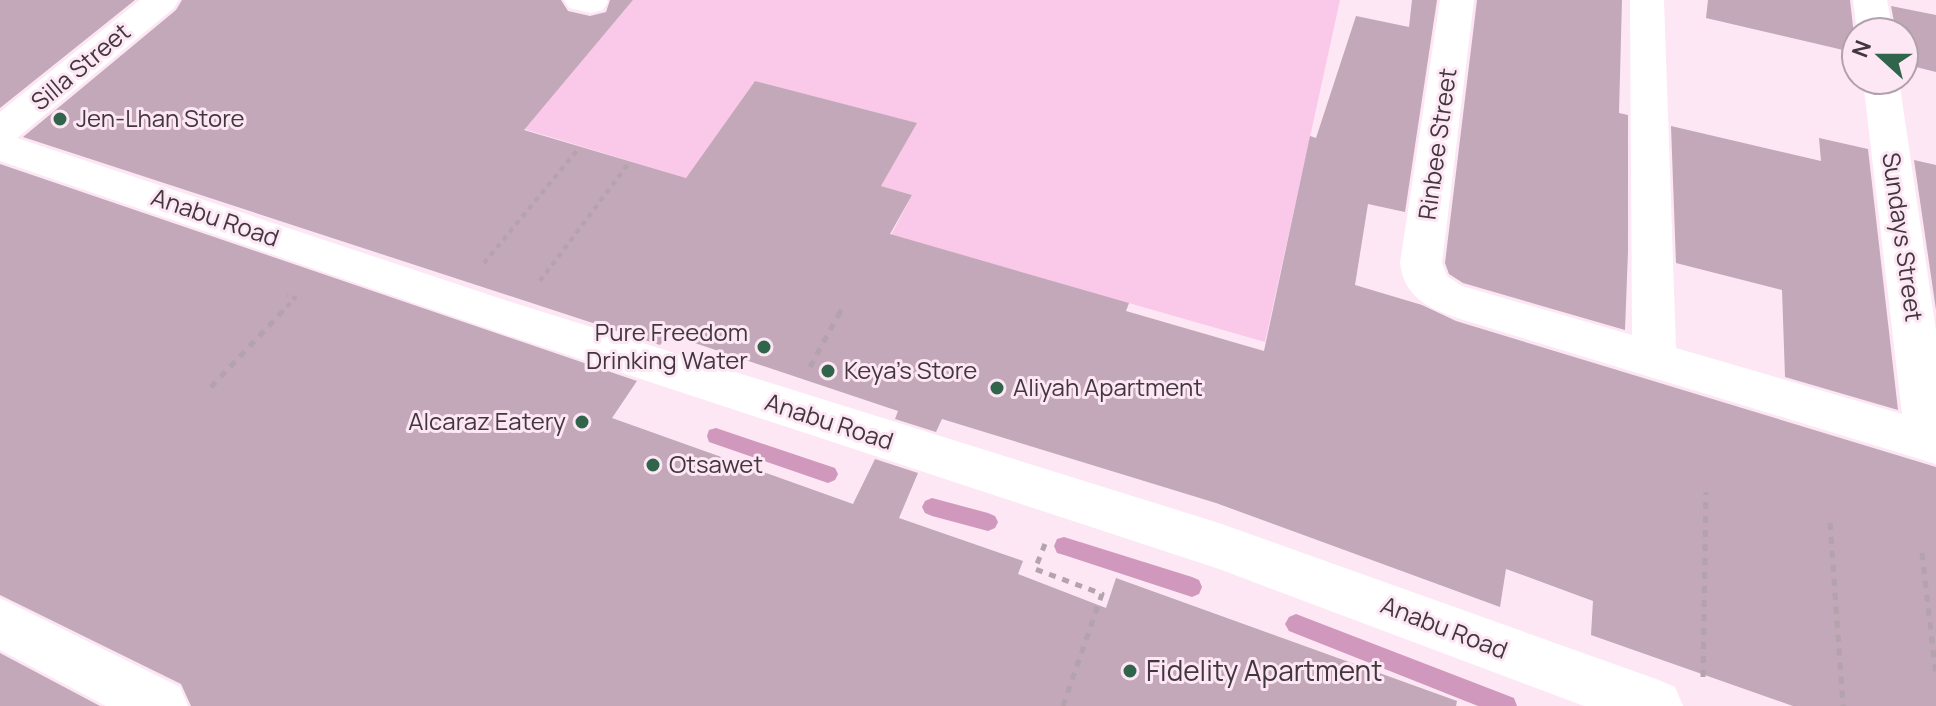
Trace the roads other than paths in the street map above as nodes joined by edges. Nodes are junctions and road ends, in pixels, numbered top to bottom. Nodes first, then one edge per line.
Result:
1 (162, 0) edge
2 (1457, 0) edge
3 (1647, 0) edge
4 (1883, 96) edge
5 (0, 132) edge
6 (0, 147) edge
7 (1654, 361) junction
8 (1933, 443) edge
9 (0, 623) edge
10 (161, 706) edge
11 (1656, 706) edge

1 - 5 street, Silla Street
2 - 7 street, Rinbee Street
3 - 7 street
4 - 8 street, Sundays Street
6 - 11 street, Anabu Road
7 - 8 street
9 - 10 street

